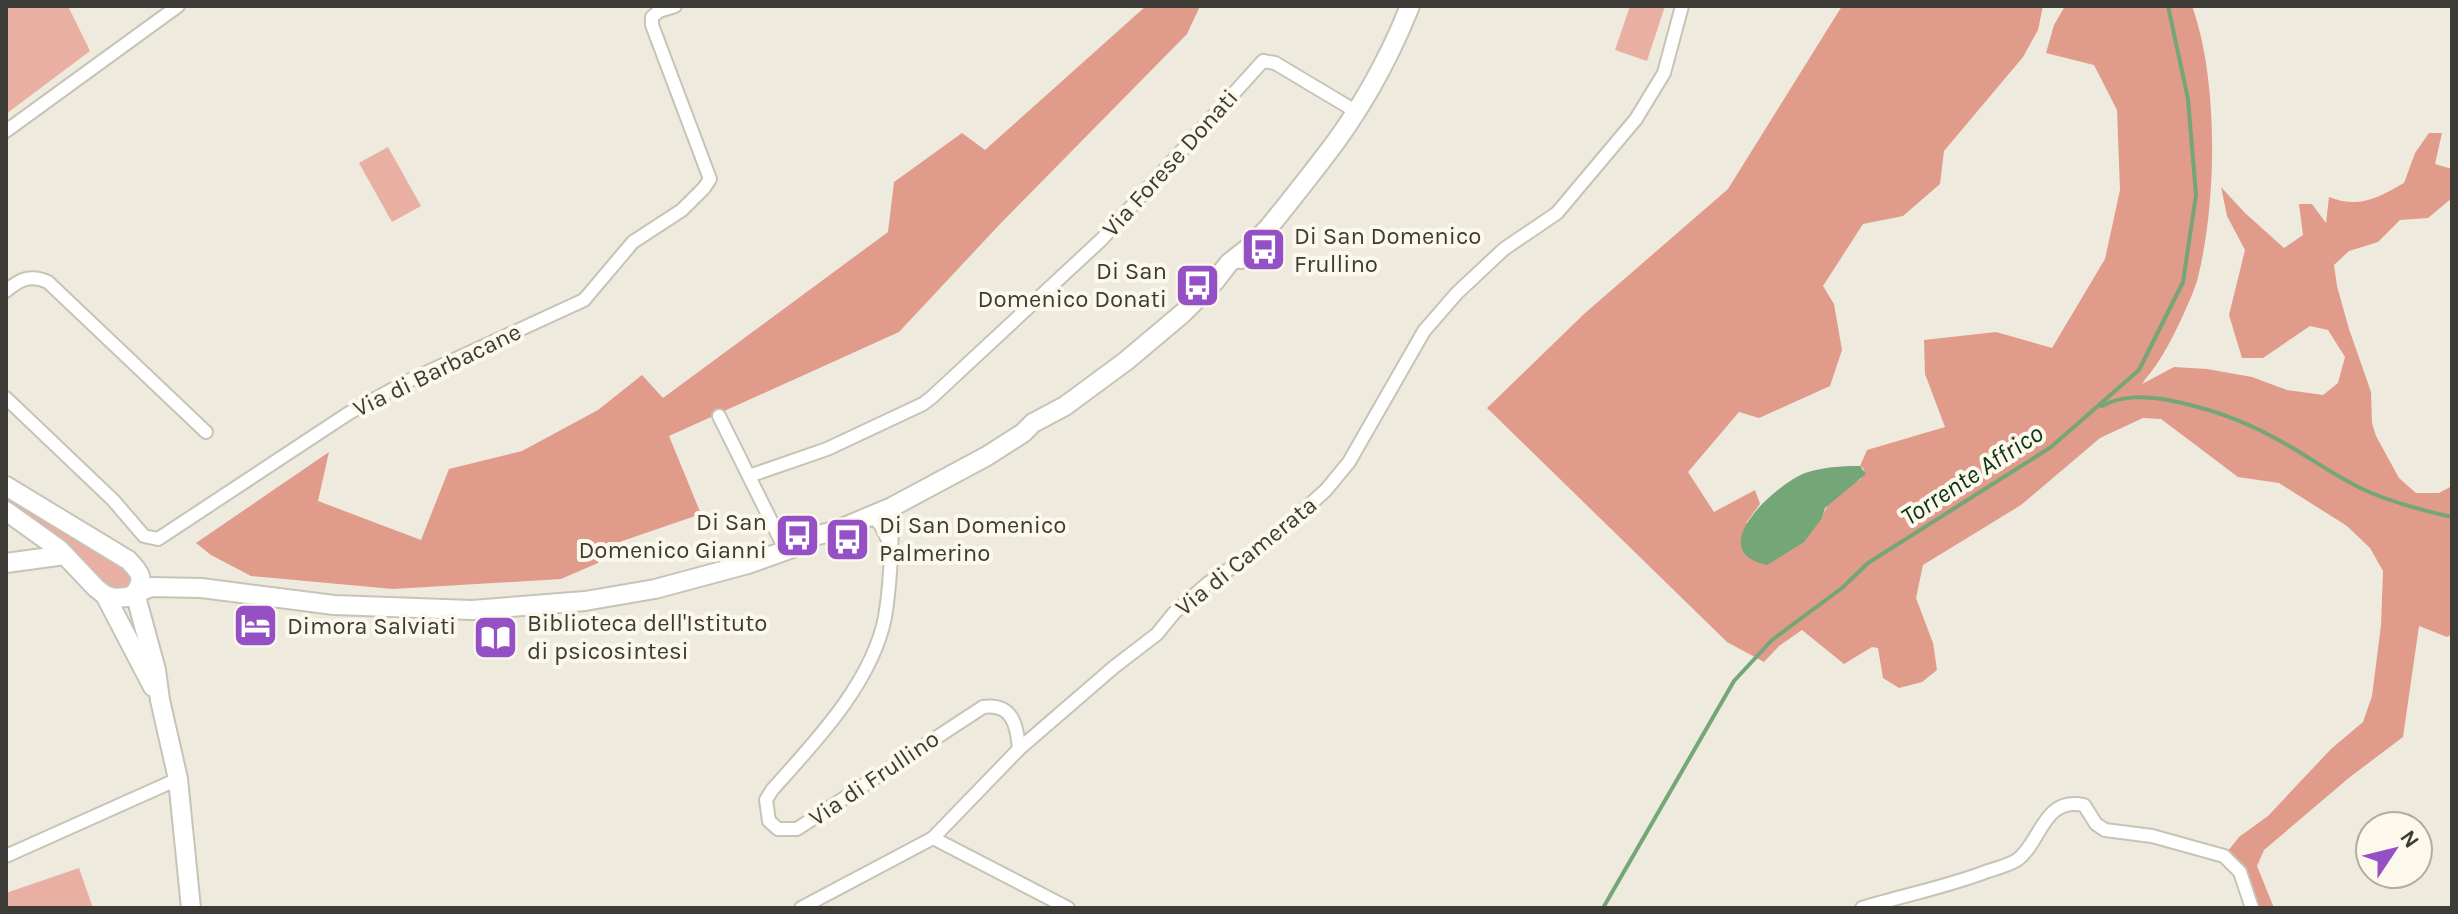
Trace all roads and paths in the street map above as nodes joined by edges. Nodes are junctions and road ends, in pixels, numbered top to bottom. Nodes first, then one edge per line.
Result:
1 (178, 6) edge
2 (675, 6) edge
3 (1410, 6) edge
4 (1682, 6) edge
5 (1357, 112) junction
6 (6, 131) edge
7 (6, 291) edge
8 (6, 398) edge
9 (719, 416) dead end
10 (206, 432) dead end
11 (749, 476) junction
12 (6, 486) edge
13 (892, 507) junction
14 (6, 511) edge
15 (871, 516) junction
16 (892, 547) junction
17 (786, 551) junction
18 (65, 555) junction
19 (128, 560) junction
20 (6, 563) edge
21 (201, 588) junction
22 (135, 593) junction
23 (105, 595) junction
24 (160, 700) junction
25 (1019, 749) junction
26 (178, 779) junction
27 (933, 838) junction
28 (6, 856) edge
29 (191, 908) edge
30 (801, 908) edge
31 (1068, 908) edge
32 (1862, 908) edge
33 (2252, 908) edge

1 - 6 street
2 - 8 street, Via di Barbacane
3 - 5 main road
4 - 25 street, Via di Camerata
5 - 11 street, Via Forese Donati
5 - 13 main road
7 - 10 street
9 - 11 street
11 - 17 street
12 - 19 main road
13 - 15 main road
13 - 16 street, Via di Frullino
14 - 18 main road
15 - 16 street
15 - 17 main road
16 - 25 street, Via di Frullino
17 - 21 main road
18 - 20 main road
18 - 23 main road
19 - 21 main road
19 - 22 main road
21 - 22 main road
22 - 23 main road
22 - 24 main road
23 - 24 main road
24 - 26 main road
25 - 27 street, Via di Camerata
26 - 28 street
26 - 29 main road
27 - 30 street, Via di Camerata
27 - 31 street
32 - 33 street

